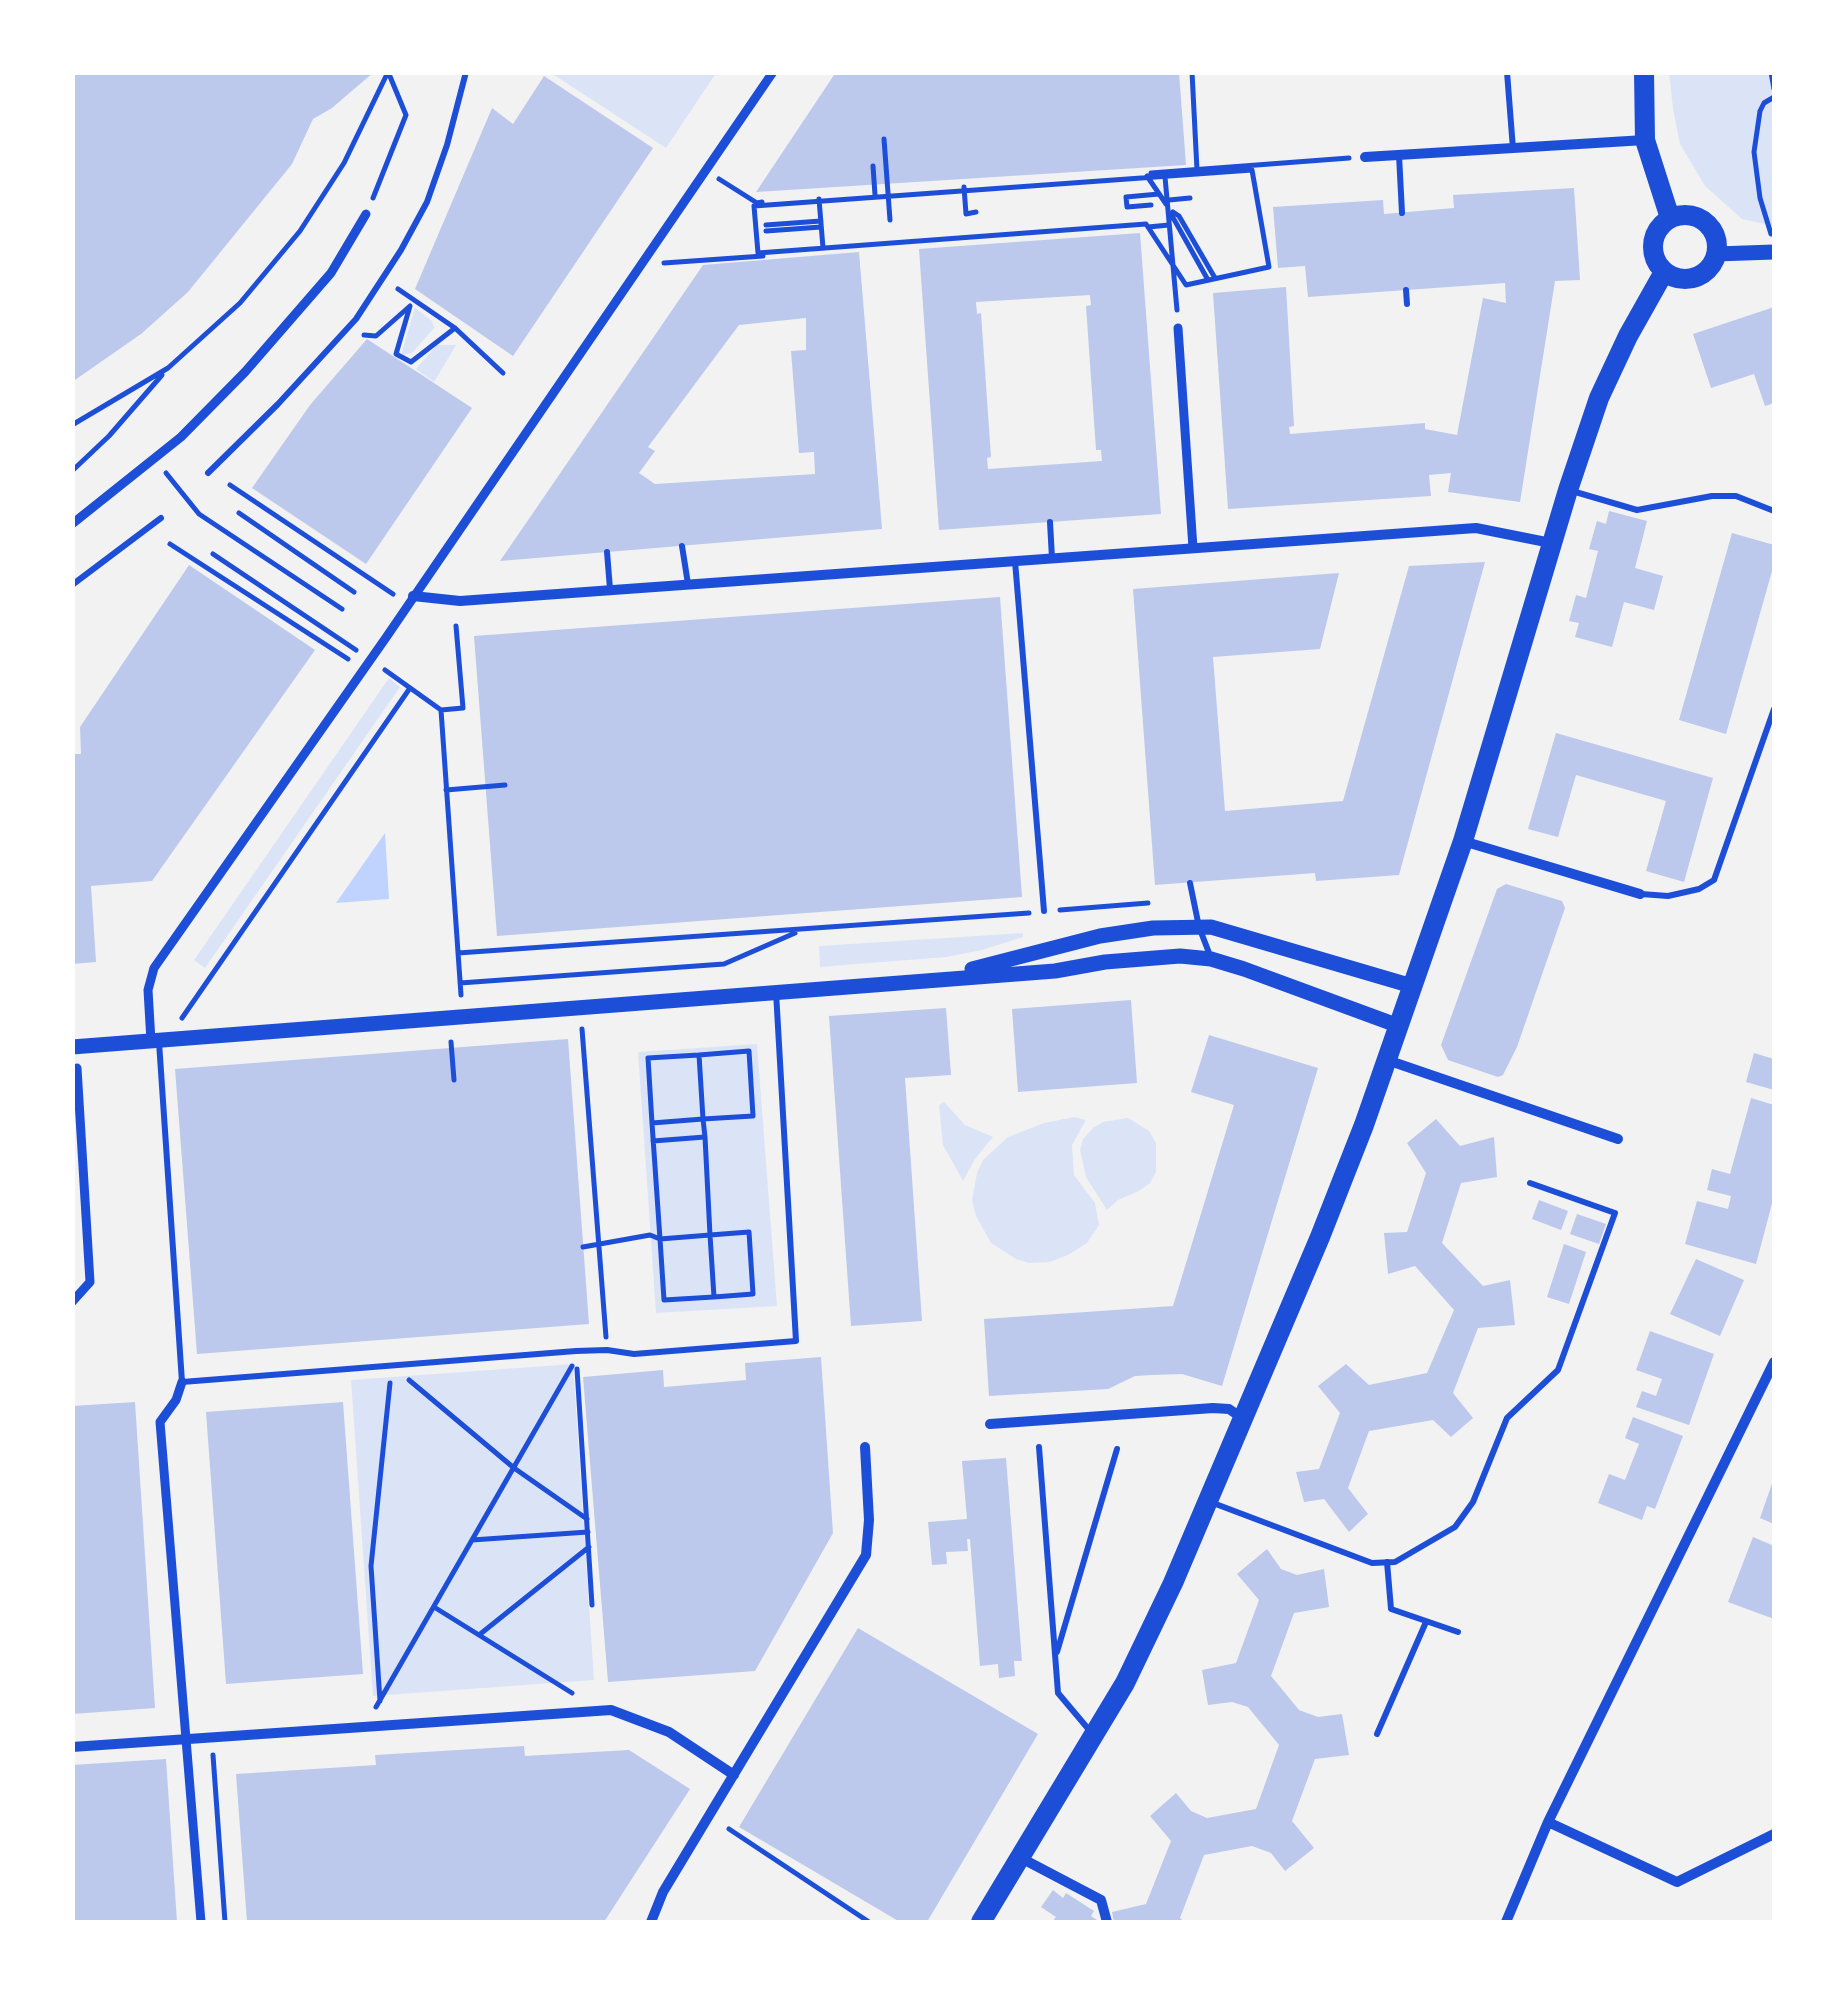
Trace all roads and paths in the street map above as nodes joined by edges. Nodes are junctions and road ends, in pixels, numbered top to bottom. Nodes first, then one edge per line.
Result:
1 (388, 72) edge
2 (466, 72) edge
3 (773, 72) edge
4 (1192, 72) edge
5 (1507, 72) edge
6 (1644, 72) edge
7 (1771, 72) edge
8 (1774, 89) edge
9 (1774, 97) edge
10 (884, 139) dead end
11 (1645, 140) junction
12 (1513, 150) junction
13 (1399, 155) junction
14 (1364, 156) joint
15 (873, 166) dead end
16 (707, 171) junction
17 (1197, 172) junction
18 (1098, 177) dead end
19 (874, 184) junction
20 (888, 184) junction
21 (964, 187) junction
22 (920, 190) dead end
23 (875, 194) junction
24 (888, 194) junction
25 (820, 198) junction
26 (1166, 198) junction
27 (1187, 198) dead end
28 (1150, 206) dead end
29 (973, 212) dead end
30 (1402, 213) dead end
31 (366, 214) joint
32 (1670, 218) junction
33 (890, 220) dead end
34 (821, 224) junction
35 (1170, 225) junction
36 (766, 228) dead end
37 (1774, 249) edge
38 (823, 251) junction
39 (1716, 254) junction
40 (639, 265) junction
41 (1664, 272) junction
42 (1212, 279) junction
43 (398, 290) dead end
44 (1406, 290) dead end
45 (1407, 304) dead end
46 (455, 328) junction
47 (1178, 328) joint
48 (364, 335) dead end
49 (168, 368) junction
50 (503, 373) dead end
51 (72, 425) edge
52 (155, 459) junction
53 (72, 471) edge
54 (208, 473) dead end
55 (230, 485) dead end
56 (1568, 490) junction
57 (1774, 511) edge
58 (239, 513) dead end
59 (161, 518) dead end
60 (1050, 522) dead end
61 (72, 524) edge
62 (170, 544) dead end
63 (1552, 544) junction
64 (682, 546) dead end
65 (1192, 548) junction
66 (607, 552) dead end
67 (213, 554) dead end
68 (1052, 558) junction
69 (1015, 560) junction
70 (688, 584) junction
71 (72, 585) edge
72 (610, 590) junction
73 (354, 592) dead end
74 (410, 600) junction
75 (342, 610) dead end
76 (456, 626) dead end
77 (328, 630) dead end
78 (364, 669) junction
79 (410, 688) dead end
80 (418, 693) dead end
81 (1774, 708) edge
82 (441, 710) junction
83 (505, 785) dead end
84 (446, 790) junction
85 (1463, 841) junction
86 (1190, 883) dead end
87 (1640, 894) joint
88 (1148, 903) dead end
89 (1044, 912) junction
90 (1199, 927) junction
91 (801, 930) junction
92 (458, 953) junction
93 (1211, 959) junction
94 (925, 980) junction
95 (460, 983) junction
96 (1412, 986) junction
97 (776, 991) junction
98 (461, 999) dead end
99 (580, 1006) junction
100 (182, 1018) dead end
101 (1399, 1026) junction
102 (154, 1041) junction
103 (451, 1042) dead end
104 (72, 1047) edge
105 (699, 1055) junction
106 (1387, 1060) junction
107 (77, 1068) dead end
108 (454, 1080) dead end
109 (703, 1119) junction
110 (652, 1123) junction
111 (704, 1136) junction
112 (1618, 1140) dead end
113 (654, 1141) junction
114 (1530, 1183) dead end
115 (710, 1235) junction
116 (660, 1238) junction
117 (598, 1246) junction
118 (583, 1247) dead end
119 (714, 1297) junction
120 (72, 1302) edge
121 (607, 1350) junction
122 (1774, 1362) edge
123 (392, 1366) junction
124 (182, 1382) junction
125 (1243, 1418) junction
126 (990, 1424) dead end
127 (1039, 1446) dead end
128 (865, 1447) dead end
129 (1117, 1449) dead end
130 (514, 1468) junction
131 (1207, 1502) junction
132 (588, 1519) junction
133 (588, 1532) junction
134 (472, 1540) junction
135 (589, 1547) junction
136 (1387, 1562) junction
137 (592, 1605) dead end
138 (434, 1607) junction
139 (1426, 1622) junction
140 (1458, 1632) dead end
141 (479, 1635) junction
142 (1056, 1658) junction
143 (380, 1701) junction
144 (600, 1710) junction
145 (364, 1727) junction
146 (1377, 1734) dead end
147 (1094, 1736) junction
148 (188, 1740) junction
149 (72, 1748) edge
150 (213, 1755) dead end
151 (734, 1775) junction
152 (1548, 1822) junction
153 (730, 1829) dead end
154 (1774, 1834) edge
155 (1020, 1858) junction
156 (201, 1922) edge
157 (225, 1922) edge
158 (652, 1922) edge
159 (869, 1922) edge
160 (981, 1922) edge
161 (1107, 1922) edge
162 (1506, 1922) edge

1 - 31 path
1 - 49 path
2 - 54 lane
3 - 16 street
4 - 17 path
5 - 12 lane
6 - 11 main road
7 - 8 path
9 - 37 path
10 - 20 path
11 - 12 street
11 - 32 main road
12 - 13 street
13 - 14 street
13 - 30 lane
14 - 17 path
15 - 19 path
16 - 25 path
16 - 40 street
17 - 18 path
17 - 24 path
17 - 42 path
19 - 20 path
19 - 23 path
20 - 24 path
21 - 22 path
21 - 26 path
21 - 29 path
23 - 24 path
23 - 25 path
24 - 26 path
24 - 33 path
24 - 42 path
25 - 34 path
26 - 27 path
26 - 28 path
26 - 35 path
26 - 42 path
31 - 52 street
32 - 39 main road
32 - 41 main road
34 - 36 path
34 - 38 path
35 - 38 path
35 - 47 path
37 - 39 street
38 - 40 path
39 - 41 main road
40 - 74 street
41 - 56 main road
43 - 46 path
44 - 45 lane
46 - 48 path
46 - 50 path
47 - 65 street
49 - 51 path
49 - 53 path
52 - 61 street
52 - 75 path
55 - 74 path
56 - 57 lane
56 - 63 main road
58 - 73 path
59 - 71 lane
60 - 68 lane
62 - 78 path
63 - 65 street
63 - 85 main road
64 - 70 lane
65 - 68 street
66 - 72 lane
67 - 77 path
68 - 69 street
69 - 70 street
69 - 89 lane
70 - 72 street
72 - 74 street
74 - 78 street
76 - 82 path
78 - 102 street
79 - 100 path
80 - 82 path
81 - 87 lane
82 - 84 path
83 - 84 path
84 - 92 path
85 - 87 street
85 - 96 main road
86 - 90 lane
88 - 89 path
89 - 91 path
90 - 93 lane
90 - 94 street
90 - 96 street
91 - 92 path
91 - 95 path
92 - 95 path
93 - 94 street
93 - 101 street
94 - 97 street
95 - 98 path
96 - 101 main road
97 - 99 street
97 - 121 lane
99 - 102 street
99 - 117 path
101 - 106 main road
102 - 104 street
102 - 124 lane
103 - 108 path
105 - 109 path
105 - 109 path
105 - 110 path
106 - 112 street
106 - 125 main road
107 - 120 street
109 - 110 path
109 - 111 path
110 - 113 path
111 - 113 path
111 - 115 path
113 - 116 path
114 - 136 lane
115 - 116 path
115 - 119 path
115 - 119 path
116 - 117 path
116 - 119 path
117 - 118 path
117 - 121 path
121 - 123 lane
122 - 152 street
123 - 124 lane
123 - 130 path
123 - 143 path
124 - 148 street
125 - 126 street
125 - 131 main road
127 - 142 lane
128 - 151 street
129 - 142 lane
130 - 132 path
130 - 132 path
130 - 134 path
131 - 136 lane
131 - 147 main road
132 - 133 path
133 - 134 path
133 - 135 path
134 - 138 path
135 - 137 path
135 - 141 path
136 - 139 lane
138 - 141 path
138 - 143 path
139 - 140 lane
139 - 146 lane
141 - 144 path
142 - 147 lane
143 - 145 path
144 - 145 street
144 - 151 street
145 - 148 street
147 - 155 main road
148 - 149 street
148 - 156 street
150 - 157 path
151 - 158 street
152 - 154 street
152 - 162 street
153 - 159 path
155 - 160 main road
155 - 161 street

